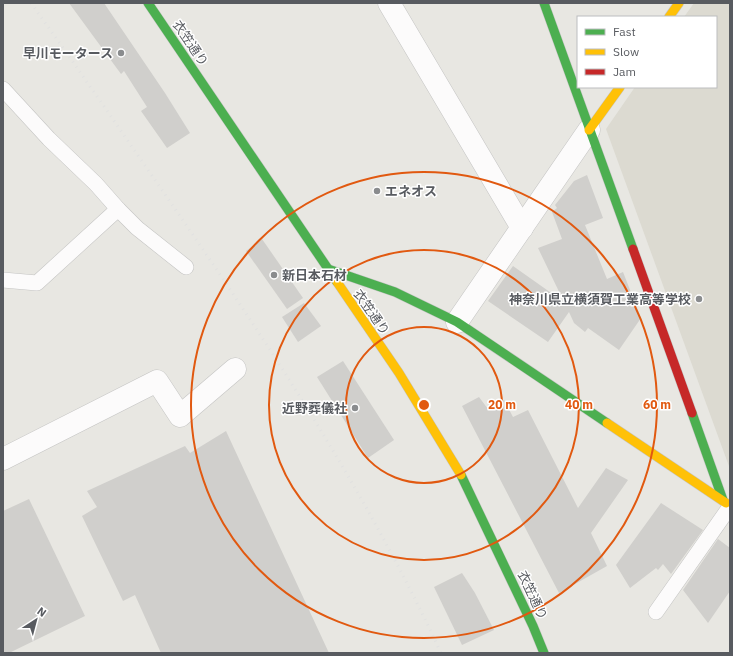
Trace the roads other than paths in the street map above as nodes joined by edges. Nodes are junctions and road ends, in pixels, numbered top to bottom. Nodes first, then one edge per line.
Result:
1 (148, 3) edge
2 (389, 3) edge
3 (544, 3) edge
4 (679, 3) edge
5 (670, 16) edge
6 (619, 88) edge
7 (3, 89) edge
8 (589, 130) junction
9 (118, 209) junction
10 (522, 228) junction
11 (186, 267) dead end
12 (328, 269) junction
13 (3, 280) edge
14 (457, 322) junction
15 (235, 369) dead end
16 (3, 459) edge
17 (728, 505) edge
18 (656, 612) dead end
19 (544, 653) edge

1 - 12 street, 衣笠通り
2 - 10 street
3 - 8 street
4 - 5 street
6 - 8 street
7 - 9 lane
8 - 10 street
8 - 17 street
9 - 11 lane
9 - 13 lane
10 - 14 street
12 - 14 street
12 - 19 street, 衣笠通り
14 - 17 street
15 - 16 street
17 - 18 lane

